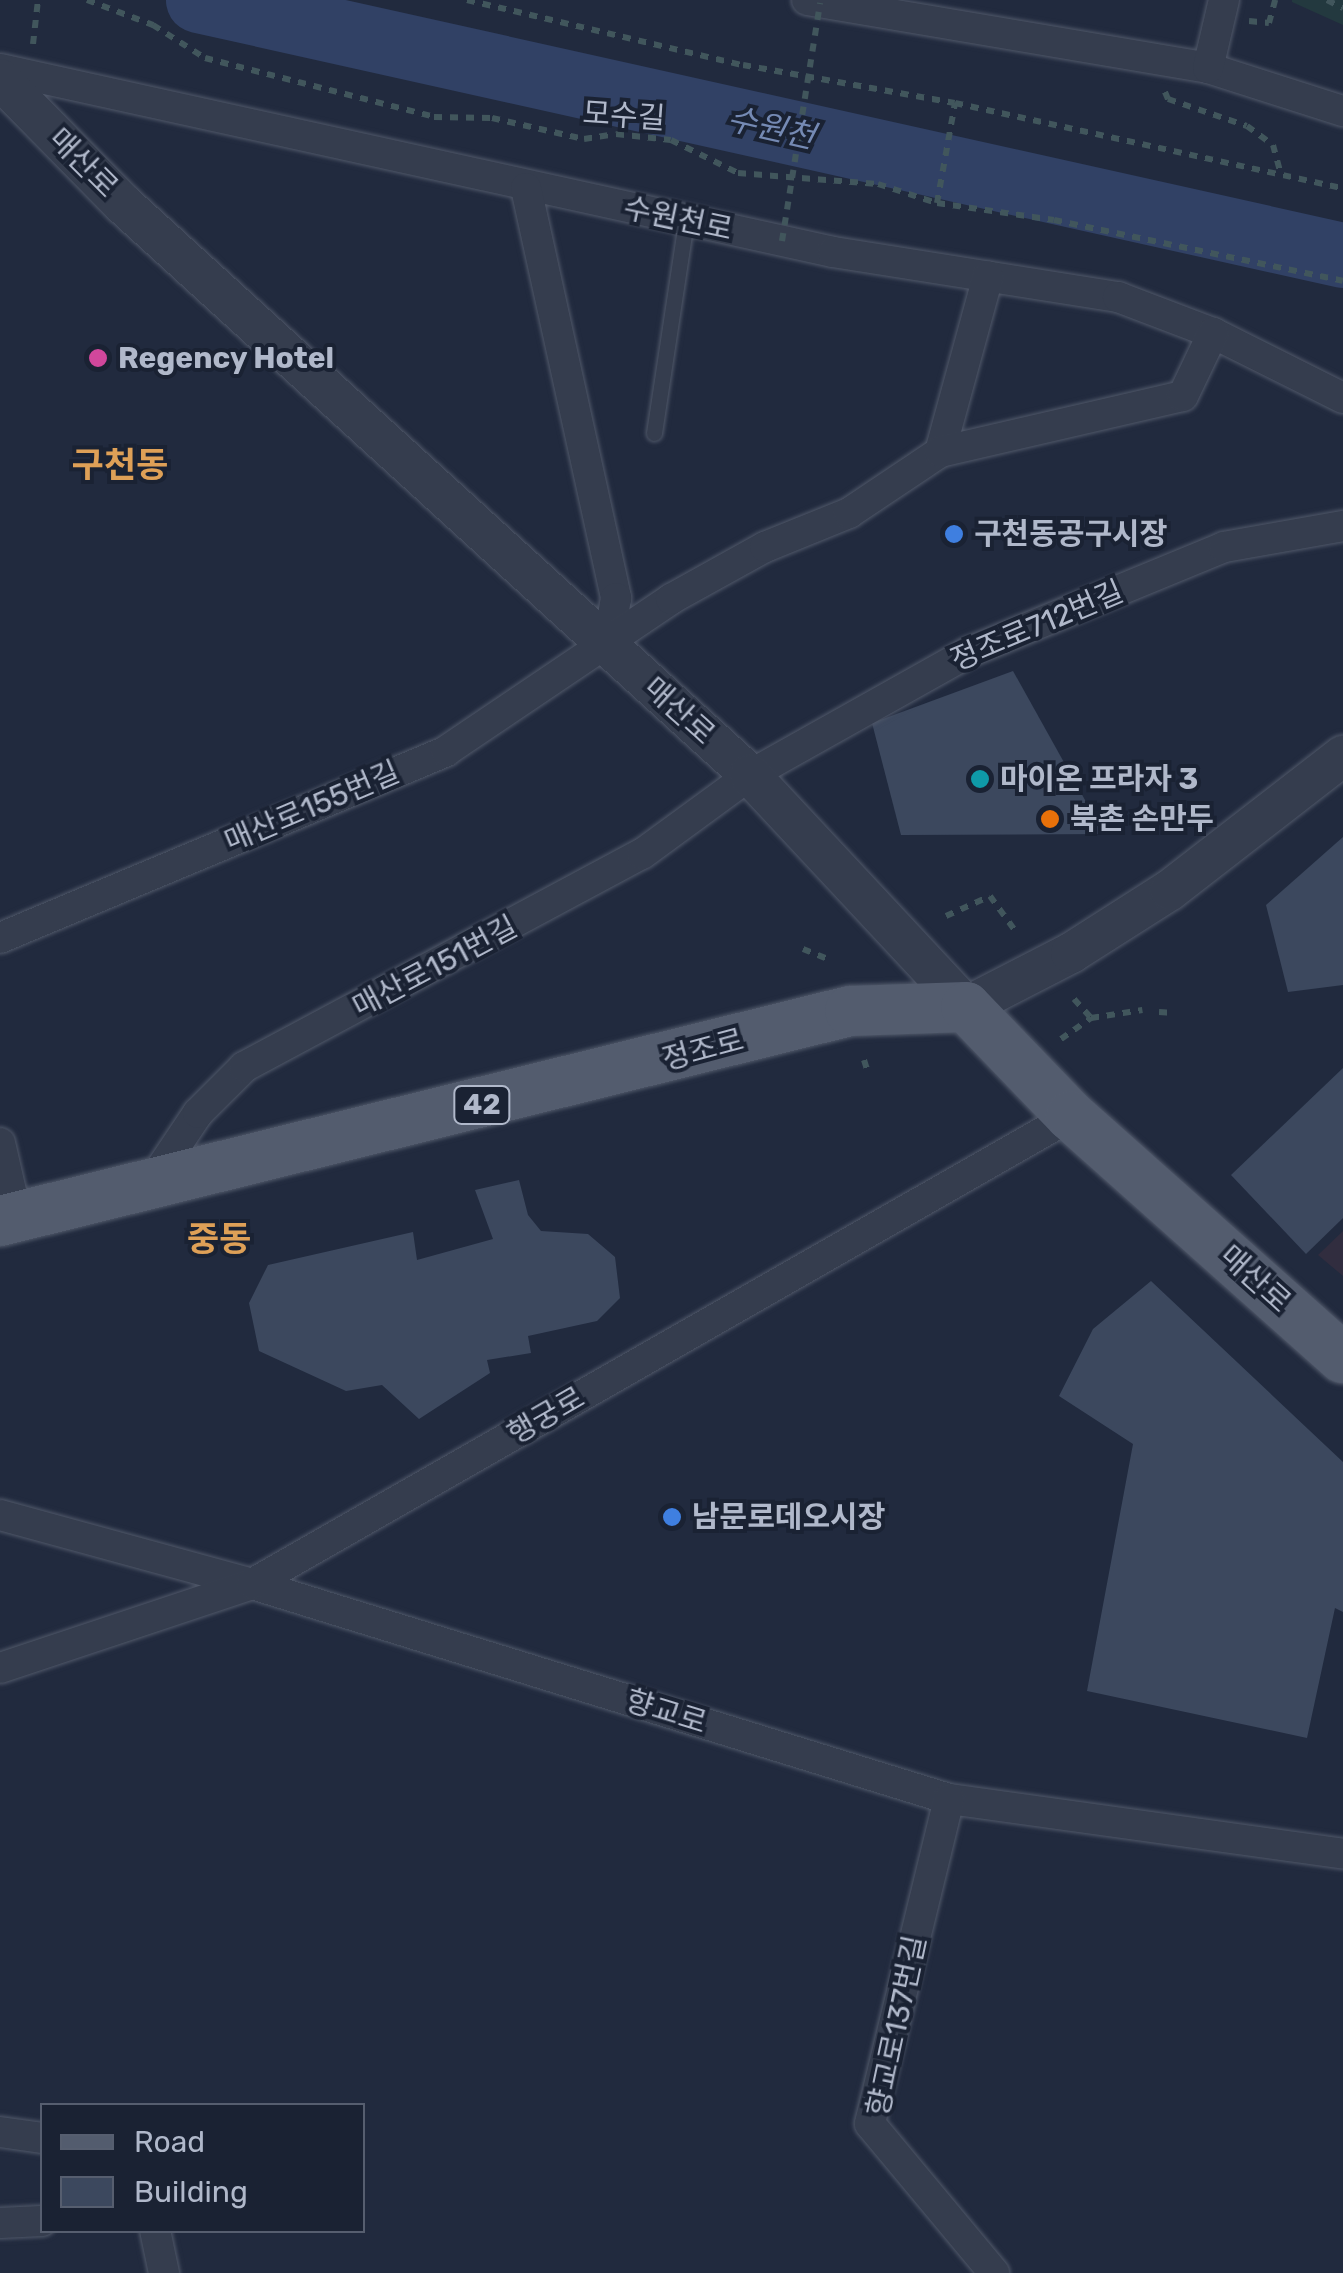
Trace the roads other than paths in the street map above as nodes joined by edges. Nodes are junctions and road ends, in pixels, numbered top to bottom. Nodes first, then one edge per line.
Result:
1 (1224, 0) edge
2 (834, 3) edge
3 (1208, 68) junction
4 (10, 74) edge
5 (1343, 110) edge
6 (526, 188) junction
7 (686, 221) junction
8 (988, 276) junction
9 (1213, 333) junction
10 (1340, 393) edge
11 (654, 433) dead end
12 (940, 452) junction
13 (1343, 526) edge
14 (608, 645) junction
15 (1340, 763) edge
16 (750, 775) junction
17 (0, 938) edge
18 (966, 1008) junction
19 (1071, 1116) junction
20 (0, 1143) edge
21 (148, 1186) junction
22 (9, 1219) edge
23 (1343, 1358) edge
24 (0, 1515) edge
25 (252, 1584) junction
26 (0, 1668) edge
27 (949, 1798) junction
28 (1343, 1854) edge
29 (0, 2132) edge
30 (40, 2138) edge
31 (40, 2221) edge
32 (0, 2223) edge
33 (155, 2233) edge
34 (164, 2273) edge
35 (994, 2273) edge

1 - 3 street
2 - 3 street
3 - 5 street
4 - 6 street, 수원천로
4 - 14 street, 매산로
6 - 7 street, 수원천로
6 - 14 street
7 - 8 street, 수원천로
7 - 11 lane
8 - 9 street, 수원천로
8 - 12 street
9 - 10 street, 수원천로
9 - 12 street
12 - 14 street, 매산로155번길
13 - 16 street, 정조로712번길
14 - 16 street, 매산로
14 - 17 street, 매산로155번길
15 - 18 street, 정조로
16 - 18 street, 매산로
16 - 21 street, 매산로151번길
18 - 19 main road, 매산로
18 - 21 main road, 정조로 / 42
19 - 23 main road, 매산로
19 - 25 street, 행궁로
20 - 22 street
21 - 22 main road, 정조로 / 42
24 - 25 street, 향교로
25 - 26 street, 행궁로
25 - 27 street, 향교로
27 - 28 street, 향교로
27 - 35 street, 향교로137번길
29 - 30 street
31 - 32 street
33 - 34 street

